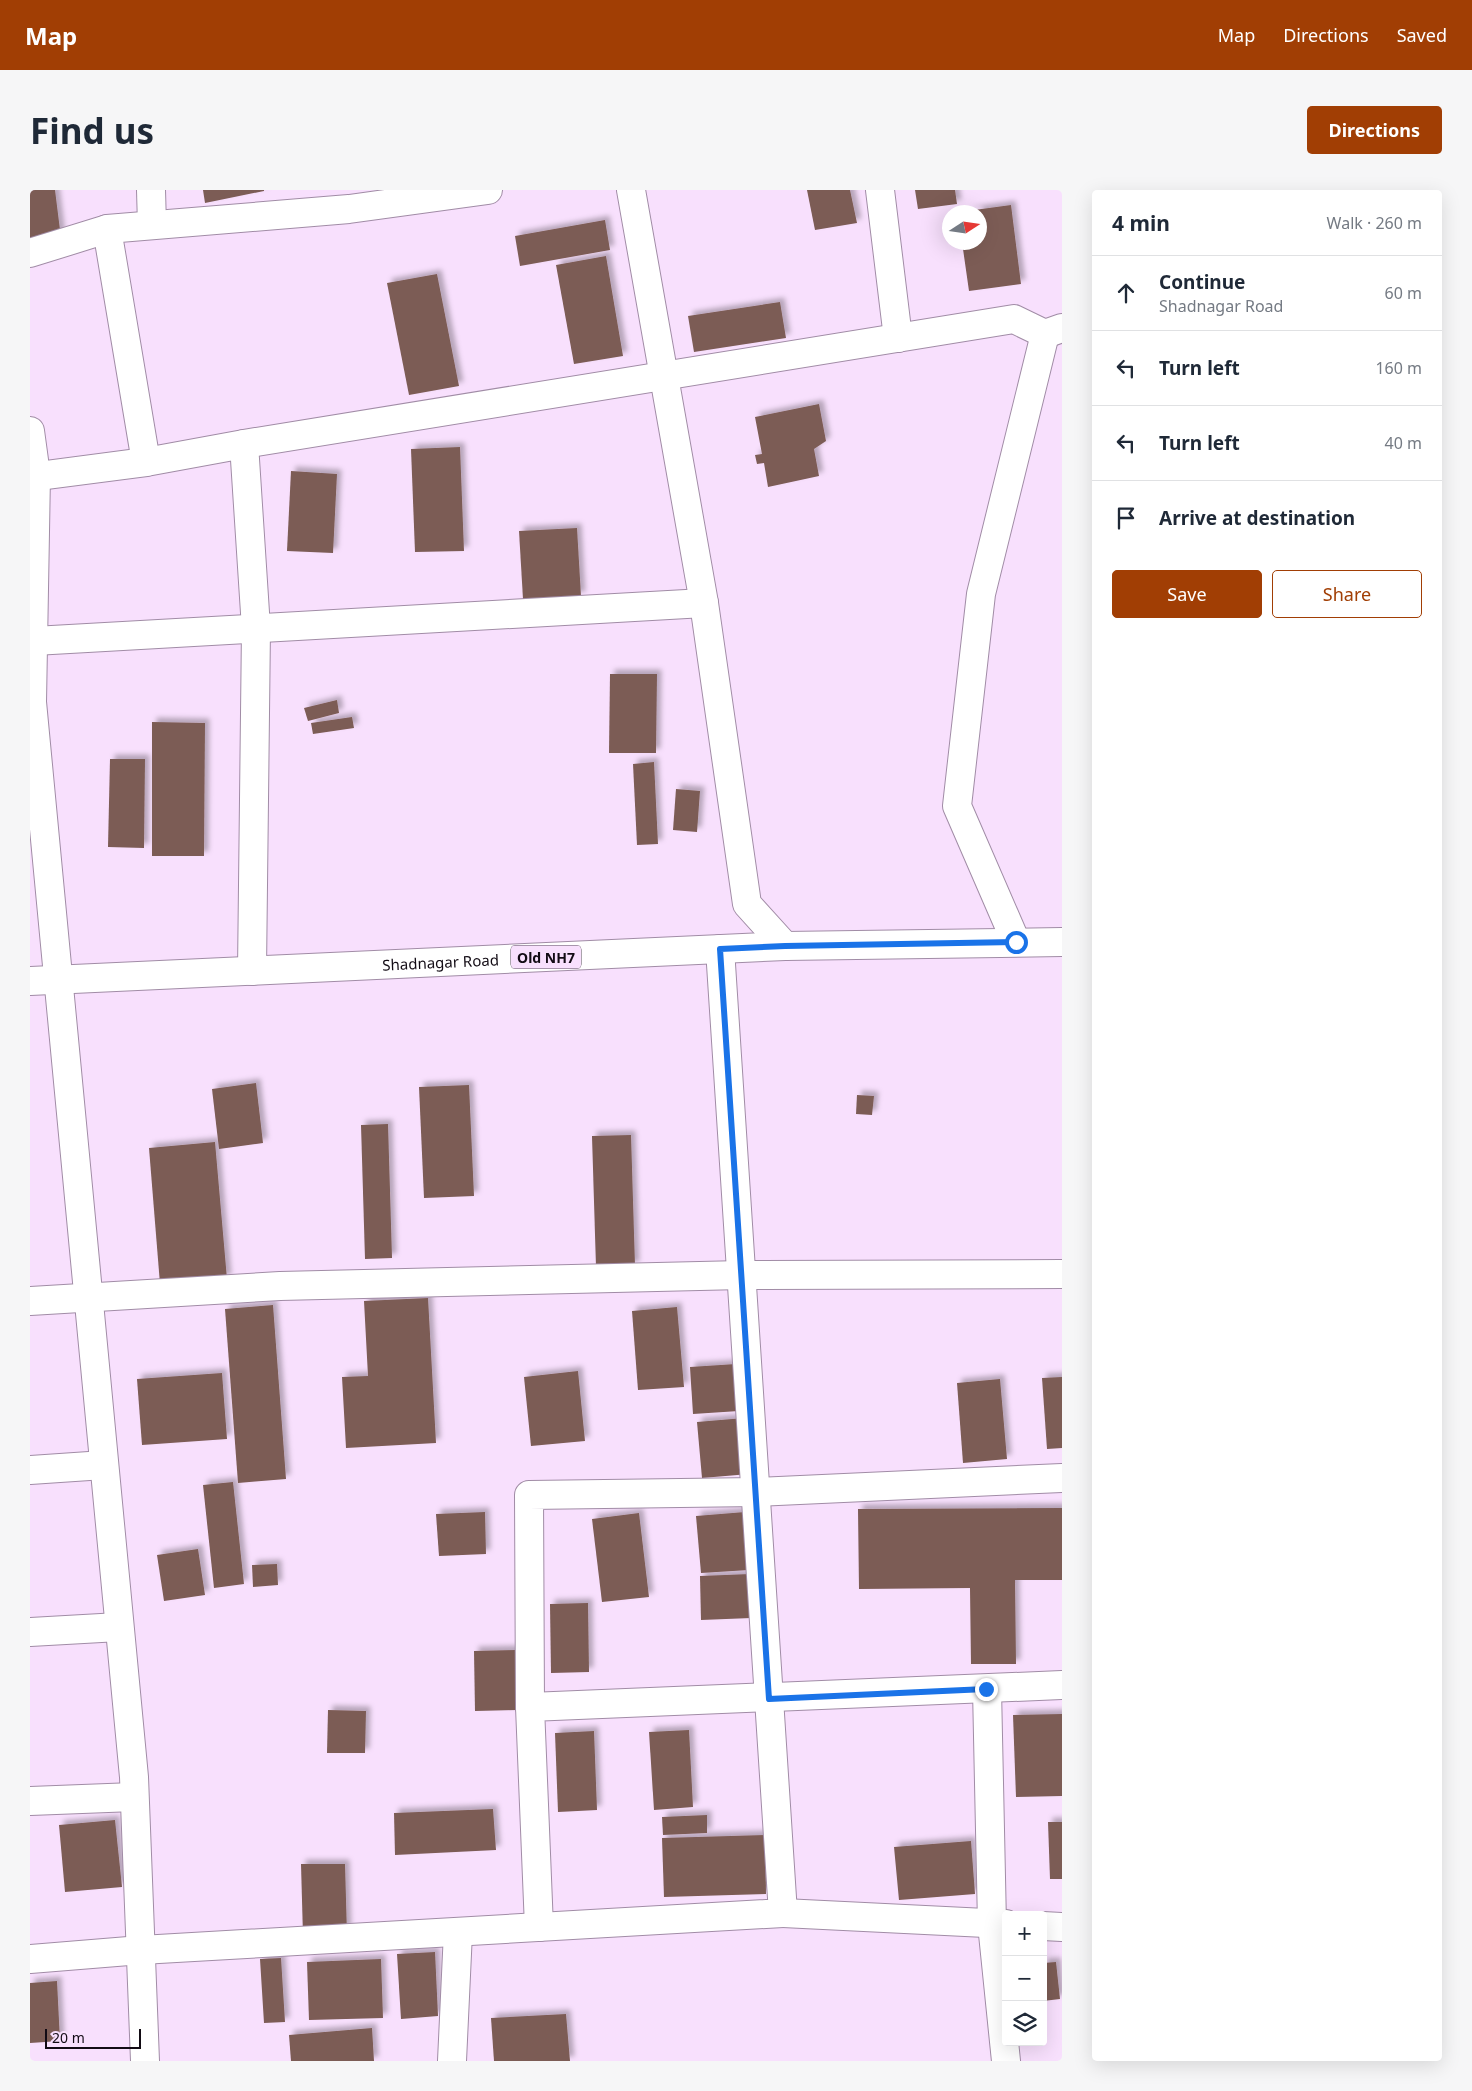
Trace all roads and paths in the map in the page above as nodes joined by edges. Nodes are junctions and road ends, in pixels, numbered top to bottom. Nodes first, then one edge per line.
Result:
1 (151, 190) edge
2 (488, 190) edge
3 (631, 190) edge
4 (880, 190) edge
5 (152, 225) junction
6 (107, 228) junction
7 (30, 253) edge
8 (1054, 331) edge
9 (898, 338) junction
10 (665, 376) junction
11 (30, 431) edge
12 (244, 444) junction
13 (146, 462) junction
14 (32, 475) edge
15 (704, 603) junction
16 (256, 628) junction
17 (34, 641) junction
18 (1016, 942) junction
19 (1062, 942) edge
20 (785, 946) junction
21 (720, 949) junction
22 (252, 971) junction
23 (58, 980) junction
24 (30, 981) edge
25 (1062, 1274) edge
26 (742, 1275) junction
27 (88, 1299) junction
28 (30, 1301) edge
29 (104, 1465) junction
30 (30, 1470) edge
31 (1062, 1478) edge
32 (756, 1492) junction
33 (119, 1627) junction
34 (30, 1632) edge
35 (1062, 1685) edge
36 (986, 1689) junction
37 (769, 1699) junction
38 (530, 1707) junction
39 (134, 1797) junction
40 (30, 1800) edge
41 (783, 1913) junction
42 (999, 1924) edge
43 (1047, 1926) edge
44 (539, 1927) junction
45 (1062, 1927) edge
46 (458, 1932) junction
47 (141, 1950) junction
48 (30, 1959) edge
49 (145, 2061) edge
50 (452, 2061) edge
51 (1006, 2061) edge

1 - 5 street
2 - 5 street
3 - 10 street
4 - 9 street
5 - 6 street
6 - 7 street
6 - 13 street
8 - 9 street
8 - 18 street
9 - 10 street
10 - 12 street
10 - 15 street
11 - 14 street
12 - 13 street
12 - 16 street
13 - 14 street
14 - 17 street
15 - 16 street
15 - 20 street
16 - 17 street
16 - 22 street
17 - 23 street
18 - 19 street, Shadnagar Road / Old NH7
18 - 20 street, Shadnagar Road / Old NH7
20 - 21 street, Shadnagar Road / Old NH7
21 - 22 street, Shadnagar Road / Old NH7
21 - 26 street
22 - 23 street, Shadnagar Road / Old NH7
23 - 24 street, Shadnagar Road / Old NH7
23 - 27 street
25 - 26 street
26 - 27 street
26 - 32 street
27 - 28 street
27 - 29 street
29 - 30 street
29 - 33 street
31 - 32 street
32 - 37 street
32 - 38 street
33 - 34 street
33 - 39 street
35 - 36 street
36 - 37 street
36 - 42 street
37 - 38 street
37 - 41 street
38 - 44 street
39 - 40 street
39 - 47 street
41 - 42 street
41 - 44 street
42 - 51 street
43 - 45 street
44 - 46 street
46 - 47 street
46 - 50 street
47 - 48 street
47 - 49 street

